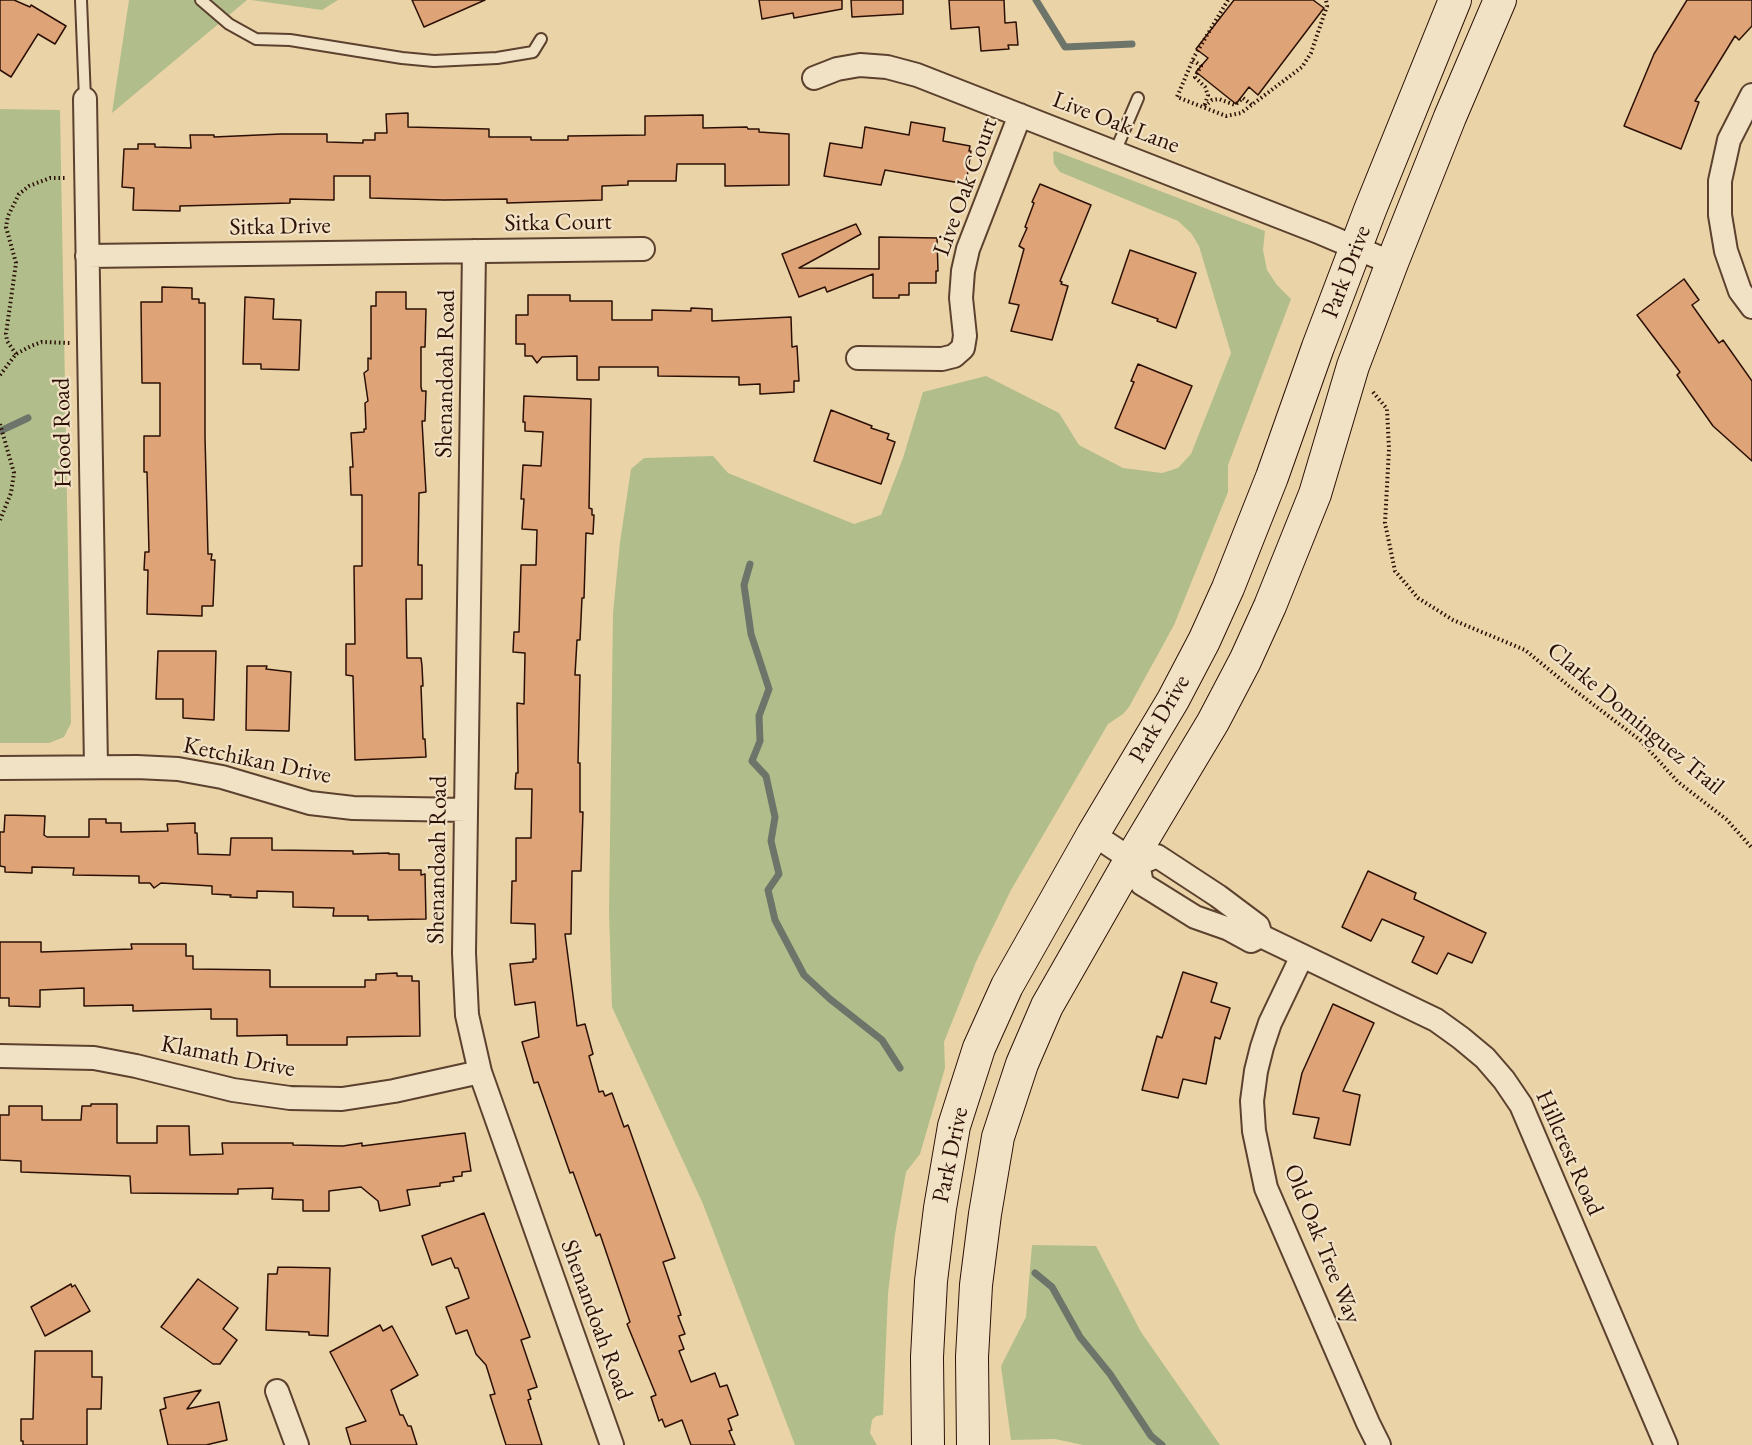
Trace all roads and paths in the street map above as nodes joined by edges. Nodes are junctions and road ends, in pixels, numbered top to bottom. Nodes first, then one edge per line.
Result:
1 (81, 0) edge
2 (201, 0) edge
3 (1228, 0) edge
4 (1326, 0) edge
5 (1455, 0) edge
6 (1500, 0) edge
7 (541, 39) dead end
8 (1193, 60) junction
9 (814, 78) dead end
10 (1752, 95) edge
11 (1138, 98) dead end
12 (84, 99) joint
13 (1252, 105) junction
14 (1204, 107) junction
15 (1020, 115) junction
16 (1115, 152) junction
17 (86, 178) junction
18 (1356, 248) junction
19 (644, 249) dead end
20 (474, 251) junction
21 (87, 256) junction
22 (1392, 263) junction
23 (1752, 308) edge
24 (0, 329) edge
25 (6, 334) junction
26 (89, 343) junction
27 (16, 354) junction
28 (858, 358) dead end
29 (0, 375) edge
30 (1350, 376) junction
31 (0, 425) edge
32 (0, 520) edge
33 (96, 767) junction
34 (0, 768) edge
35 (466, 810) junction
36 (1094, 834) junction
37 (1752, 848) edge
38 (1135, 861) junction
39 (1220, 897) junction
40 (1206, 920) junction
41 (1261, 936) junction
42 (1302, 956) junction
43 (0, 1056) edge
44 (480, 1072) junction
45 (277, 1391) dead end
46 (297, 1445) edge
47 (612, 1445) edge
48 (928, 1445) edge
49 (973, 1445) edge
50 (1379, 1445) edge
51 (1666, 1445) edge

1 - 12 lane
2 - 7 lane
3 - 8 path
4 - 13 path
5 - 18 street, Park Drive
6 - 22 street, Park Drive
8 - 14 path
8 - 14 path
9 - 15 street, Live Oak Lane
10 - 23 street
11 - 16 lane
12 - 17 street, Hood Road
13 - 14 path
13 - 14 path
15 - 16 street, Live Oak Lane
15 - 28 street, Live Oak Court
16 - 18 street, Live Oak Lane
17 - 21 street, Hood Road
17 - 25 path
18 - 22 street, Live Oak Lane
18 - 36 street, Park Drive
19 - 20 street, Sitka Court
20 - 21 street, Sitka Drive
20 - 35 street, Shenandoah Road
21 - 26 street, Hood Road
22 - 30 street, Park Drive
24 - 25 path
25 - 27 path
26 - 27 path
26 - 33 street, Hood Road
27 - 29 path
30 - 37 path, Clarke Dominguez Trail
30 - 38 street, Park Drive
31 - 32 path
33 - 34 street, Ketchikan Drive
33 - 35 street, Ketchikan Drive
35 - 44 street, Shenandoah Road
36 - 38 street
36 - 48 street, Park Drive
38 - 39 street, Hillcrest Road
38 - 40 street, Hillcrest Road
38 - 49 street, Park Drive
39 - 40 street
39 - 41 street, Hillcrest Road
40 - 41 street, Hillcrest Road
41 - 42 street, Hillcrest Road
42 - 50 street, Old Oak Tree Way
42 - 51 street, Hillcrest Road
43 - 44 street, Klamath Drive
44 - 47 street, Shenandoah Road
45 - 46 street

